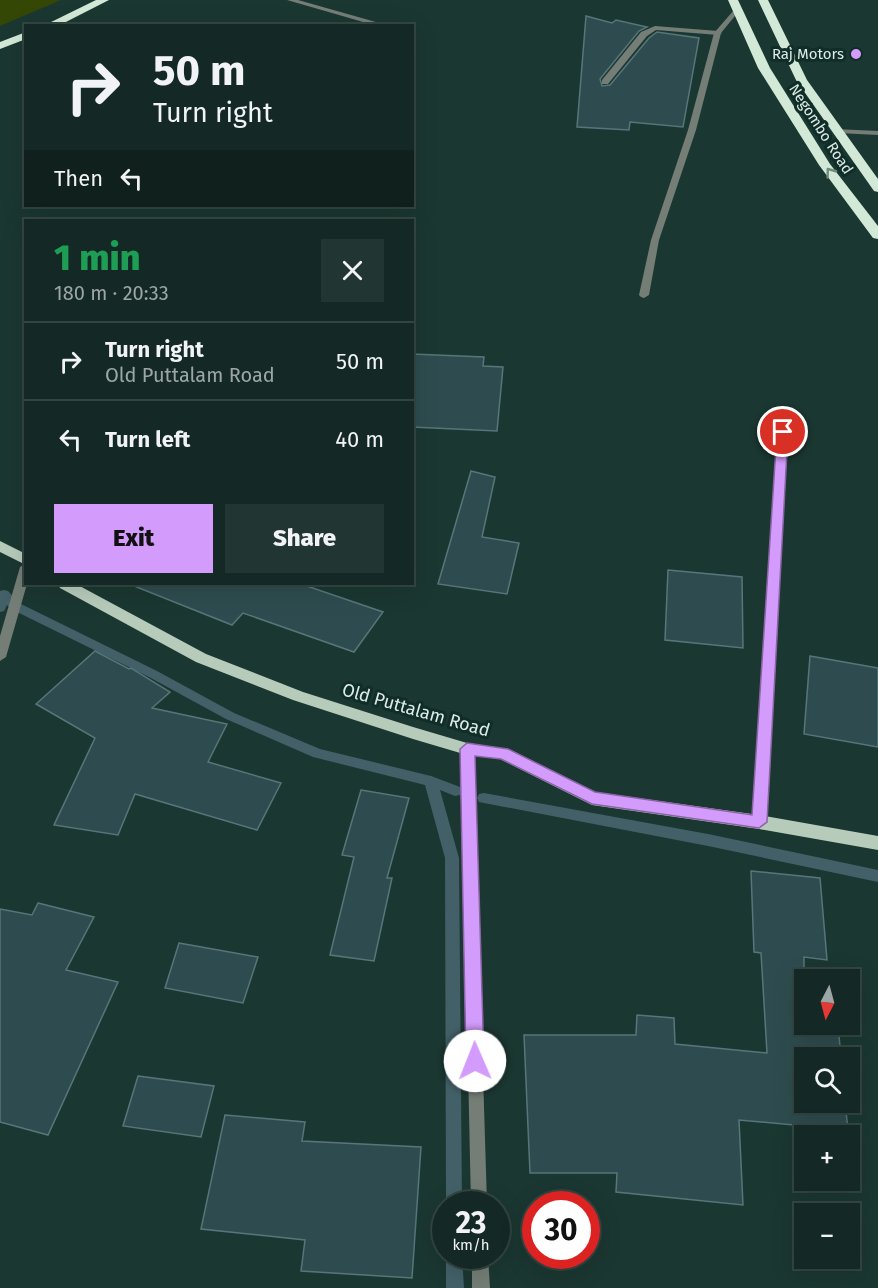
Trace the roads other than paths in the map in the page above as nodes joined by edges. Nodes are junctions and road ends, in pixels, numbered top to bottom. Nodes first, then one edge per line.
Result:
1 (104, 0) edge
2 (290, 0) edge
3 (763, 0) edge
4 (734, 6) edge
5 (52, 24) edge
6 (380, 24) edge
7 (718, 33) junction
8 (24, 36) edge
9 (0, 46) edge
10 (605, 82) dead end
11 (838, 131) junction
12 (878, 134) edge
13 (878, 188) edge
14 (878, 235) edge
15 (644, 295) dead end
16 (783, 432) dead end
17 (0, 546) edge
18 (24, 559) edge
19 (67, 585) edge
20 (0, 657) edge
21 (467, 749) junction
22 (759, 822) junction
23 (878, 843) edge
24 (478, 1191) edge
25 (480, 1269) edge
26 (481, 1288) edge

1 - 5 highway
2 - 6 street
3 - 11 highway, Negombo Road
4 - 7 street
14 -> 4 highway, Negombo Road
7 - 10 street
7 - 15 street
8 - 9 highway
11 - 12 street
11 - 13 highway, Negombo Road
16 - 22 street
17 - 18 main road
18 - 20 street
19 - 21 main road, Old Puttalam Road
21 - 22 main road, Old Puttalam Road
21 - 24 street
22 - 23 main road, Old Puttalam Road
25 - 26 street

